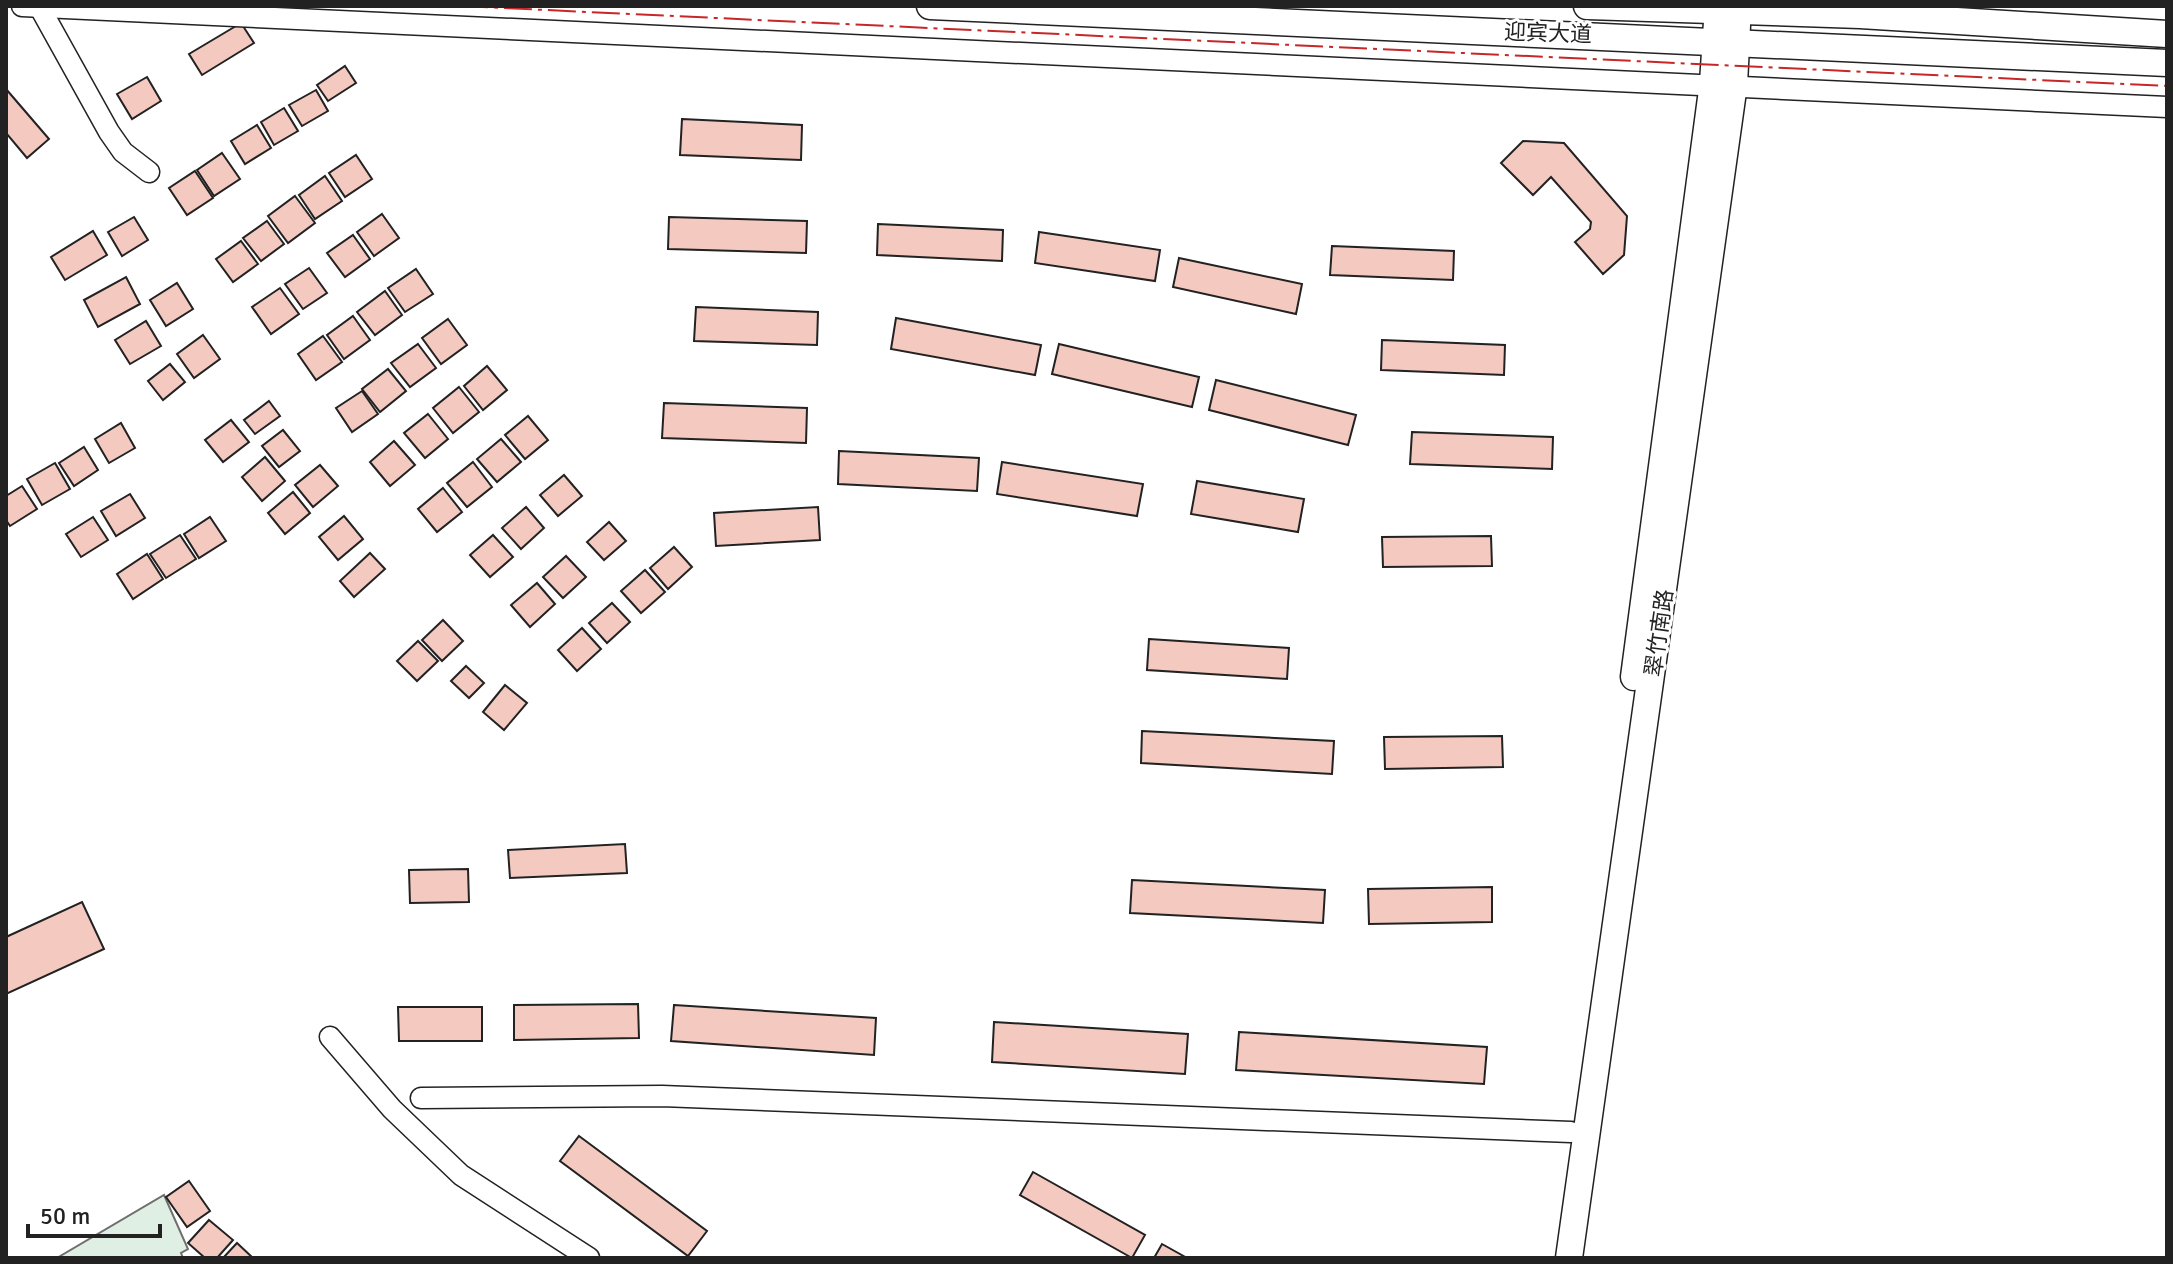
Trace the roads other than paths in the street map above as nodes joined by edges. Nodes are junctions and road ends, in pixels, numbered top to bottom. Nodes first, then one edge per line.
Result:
1 (22, 6) edge
2 (39, 6) edge
3 (930, 6) edge
4 (1587, 6) edge
5 (985, 7) edge
6 (1728, 9) edge
7 (1169, 12) edge
8 (2167, 34) edge
9 (1726, 41) junction
10 (2167, 63) edge
11 (1723, 84) junction
12 (2167, 107) edge
13 (149, 172) dead end
14 (330, 1037) dead end
15 (421, 1098) dead end
16 (1571, 1132) junction
17 (589, 1258) edge
18 (1552, 1258) edge
19 (1569, 1258) edge

1 - 2 street
2 - 11 street
2 - 13 street
3 - 5 main road, 迎宾大道
4 - 6 main road, 迎宾大道
5 - 7 main road, 迎宾大道
6 - 8 main road, 迎宾大道
6 - 9 main road, 翠竹南路
7 - 9 main road, 迎宾大道
9 - 10 main road, 迎宾大道
9 - 11 main road, 翠竹南路
11 - 12 street
11 - 16 main road, 翠竹南路
11 - 19 main road, 翠竹南路
14 - 17 street
15 - 16 street
16 - 18 main road, 翠竹南路

